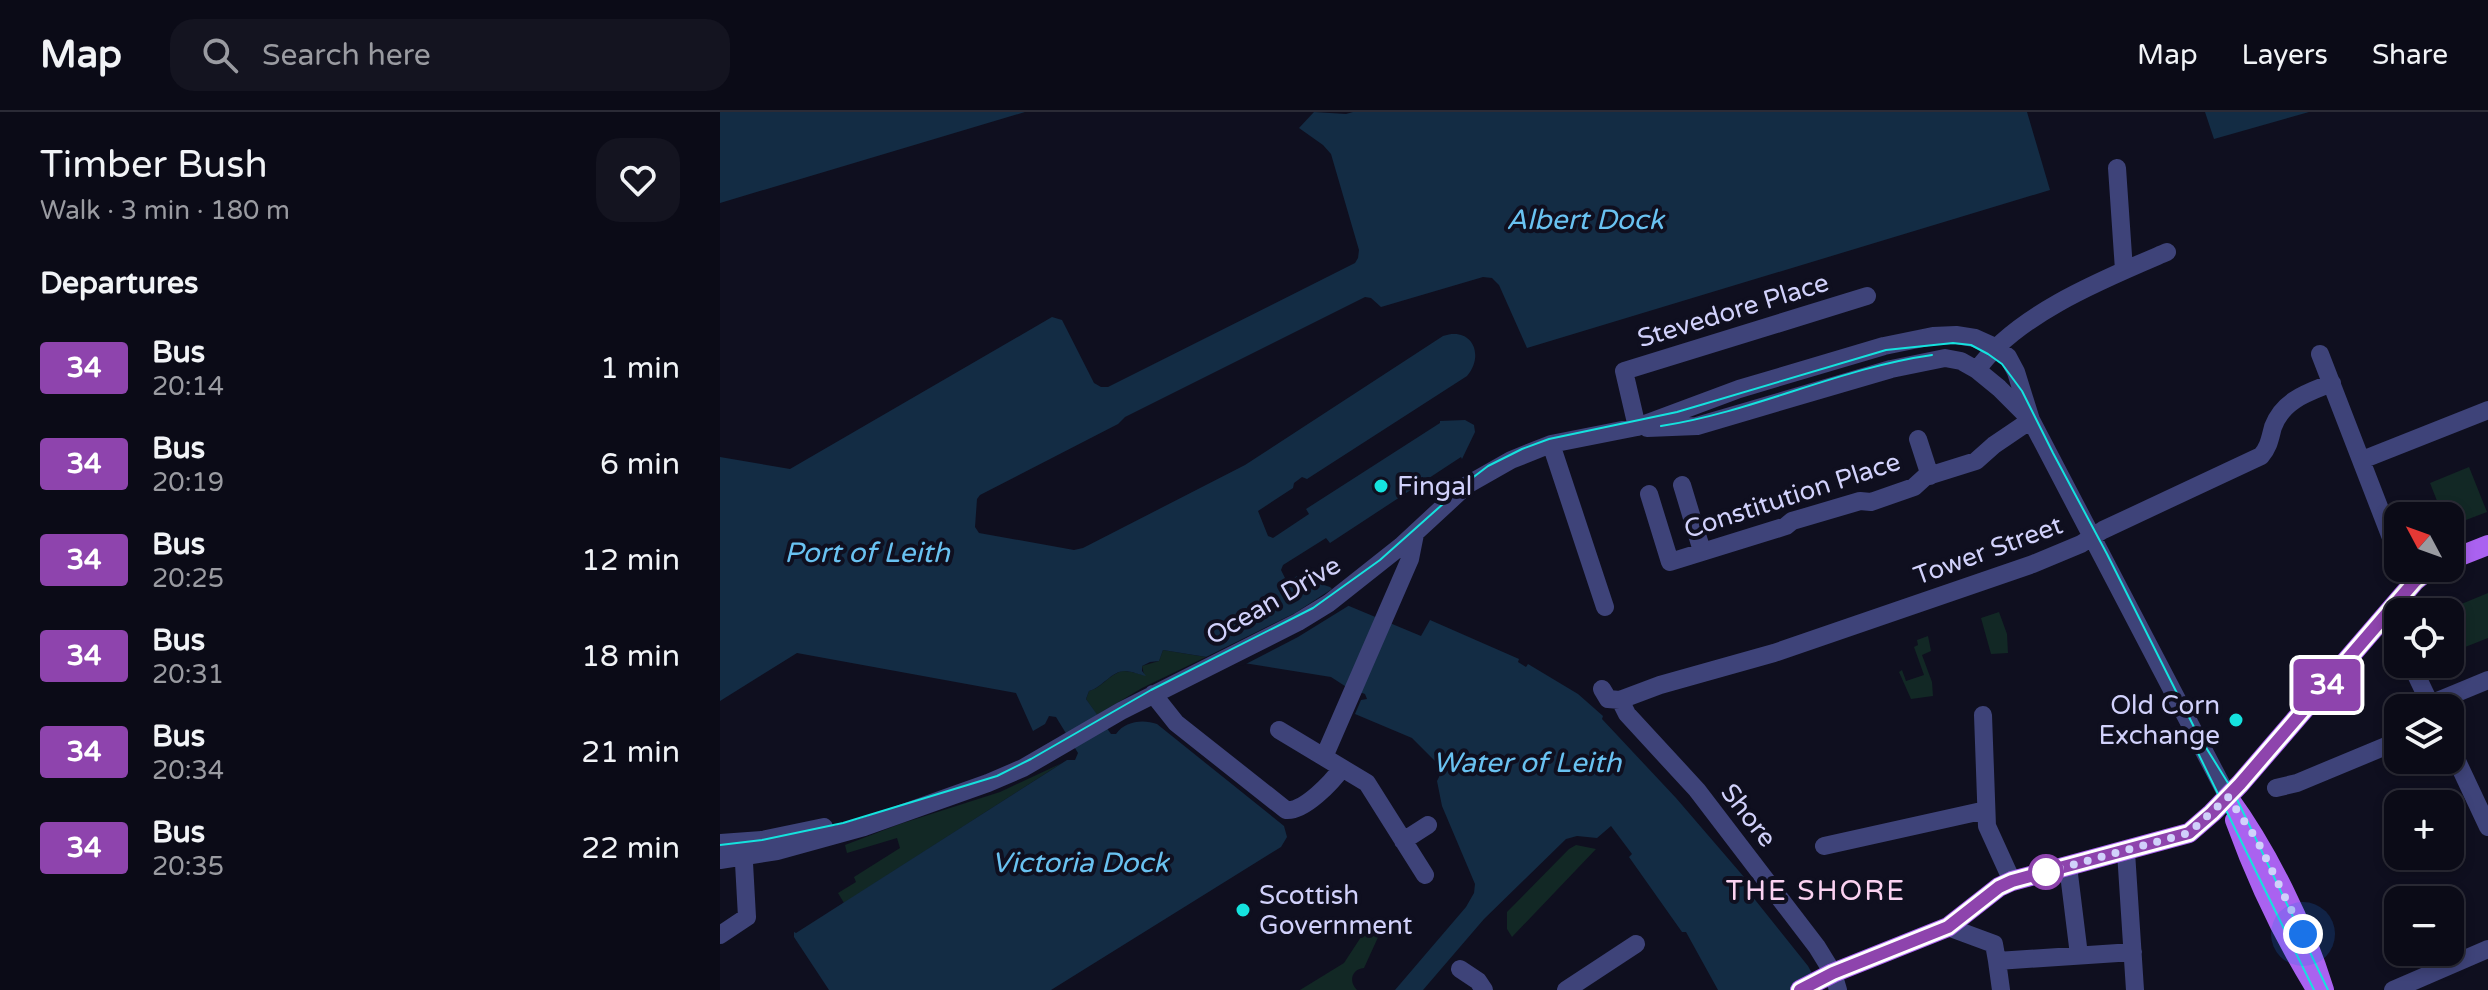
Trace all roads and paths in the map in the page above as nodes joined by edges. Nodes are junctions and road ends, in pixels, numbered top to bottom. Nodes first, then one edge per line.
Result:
1 (2117, 168) dead end
2 (2167, 252) dead end
3 (2124, 270) junction
4 (1867, 296) dead end
5 (1995, 347) junction
6 (2320, 354) dead end
7 (1977, 370) junction
8 (2332, 383) junction
9 (2488, 410) edge
10 (2031, 420) junction
11 (1637, 427) junction
12 (1918, 439) dead end
13 (1551, 444) junction
14 (2362, 460) junction
15 (1930, 476) junction
16 (1682, 485) dead end
17 (1649, 494) dead end
18 (2384, 519) edge
19 (1415, 534) junction
20 (2093, 536) junction
21 (2488, 545) edge
22 (1702, 551) junction
23 (2464, 554) edge
24 (1605, 607) dead end
25 (2384, 620) edge
26 (2488, 680) edge
27 (1602, 689) dead end
28 (1153, 694) junction
29 (2457, 694) edge
30 (1620, 700) junction
31 (1983, 715) dead end
32 (1279, 730) dead end
33 (2384, 747) edge
34 (1324, 757) junction
35 (1342, 768) junction
36 (2463, 774) edge
37 (2276, 788) dead end
38 (2228, 797) junction
39 (1986, 810) junction
40 (1428, 825) dead end
41 (2488, 827) edge
42 (1403, 841) junction
43 (720, 843) edge
44 (743, 843) junction
45 (1824, 846) dead end
46 (2126, 852) junction
47 (720, 860) edge
48 (2068, 866) junction
49 (1425, 875) dead end
50 (2012, 881) junction
51 (1948, 927) junction
52 (720, 935) edge
53 (1636, 944) dead end
54 (2488, 949) edge
55 (2133, 952) junction
56 (2079, 955) junction
57 (1997, 961) junction
58 (1460, 969) dead end
59 (1822, 983) edge
60 (1475, 987) edge
61 (1566, 990) edge
62 (2001, 990) edge
63 (2135, 990) edge
64 (2317, 990) edge
65 (2324, 990) edge
66 (2393, 990) edge

1 - 3 street
2 - 3 street
3 - 5 street
4 - 11 street, Stevedore Place
5 - 7 street
5 - 10 street
5 - 11 street, Ocean Drive
6 - 8 street
7 - 10 street, Ocean Drive
7 - 11 street, Ocean Drive
8 - 14 street
8 - 20 street, Tower Street
9 - 14 street
10 - 15 street, Constitution Place
10 - 20 street
11 - 13 street, Ocean Drive
12 - 15 street
13 - 19 street, Ocean Drive
13 - 24 street
14 - 18 street
15 - 22 street, Constitution Place
16 - 22 street
17 - 22 street, Constitution Place
19 - 28 street, Ocean Drive
19 - 34 street
20 - 30 street, Tower Street
20 - 38 street
21 - 23 main road
25 - 38 main road
26 - 29 street
27 - 30 street, Shore
28 - 35 street
28 - 44 street, Ocean Drive
30 - 59 street, Shore
31 - 39 street
32 - 34 street
33 - 37 street
34 - 35 street
35 - 42 street
36 - 41 street
38 - 46 main road
38 - 64 main road
38 - 65 main road
39 - 45 street
39 - 50 street
40 - 42 street
42 - 49 street
43 - 44 street, Ocean Drive
44 - 47 street, Ocean Drive
44 - 52 street
46 - 48 main road
46 - 55 street
48 - 50 main road
48 - 56 street
50 - 51 main road
51 - 57 street
51 - 59 main road
53 - 61 street
54 - 66 street
55 - 56 street
55 - 63 street
56 - 57 street
57 - 62 street
58 - 60 street

